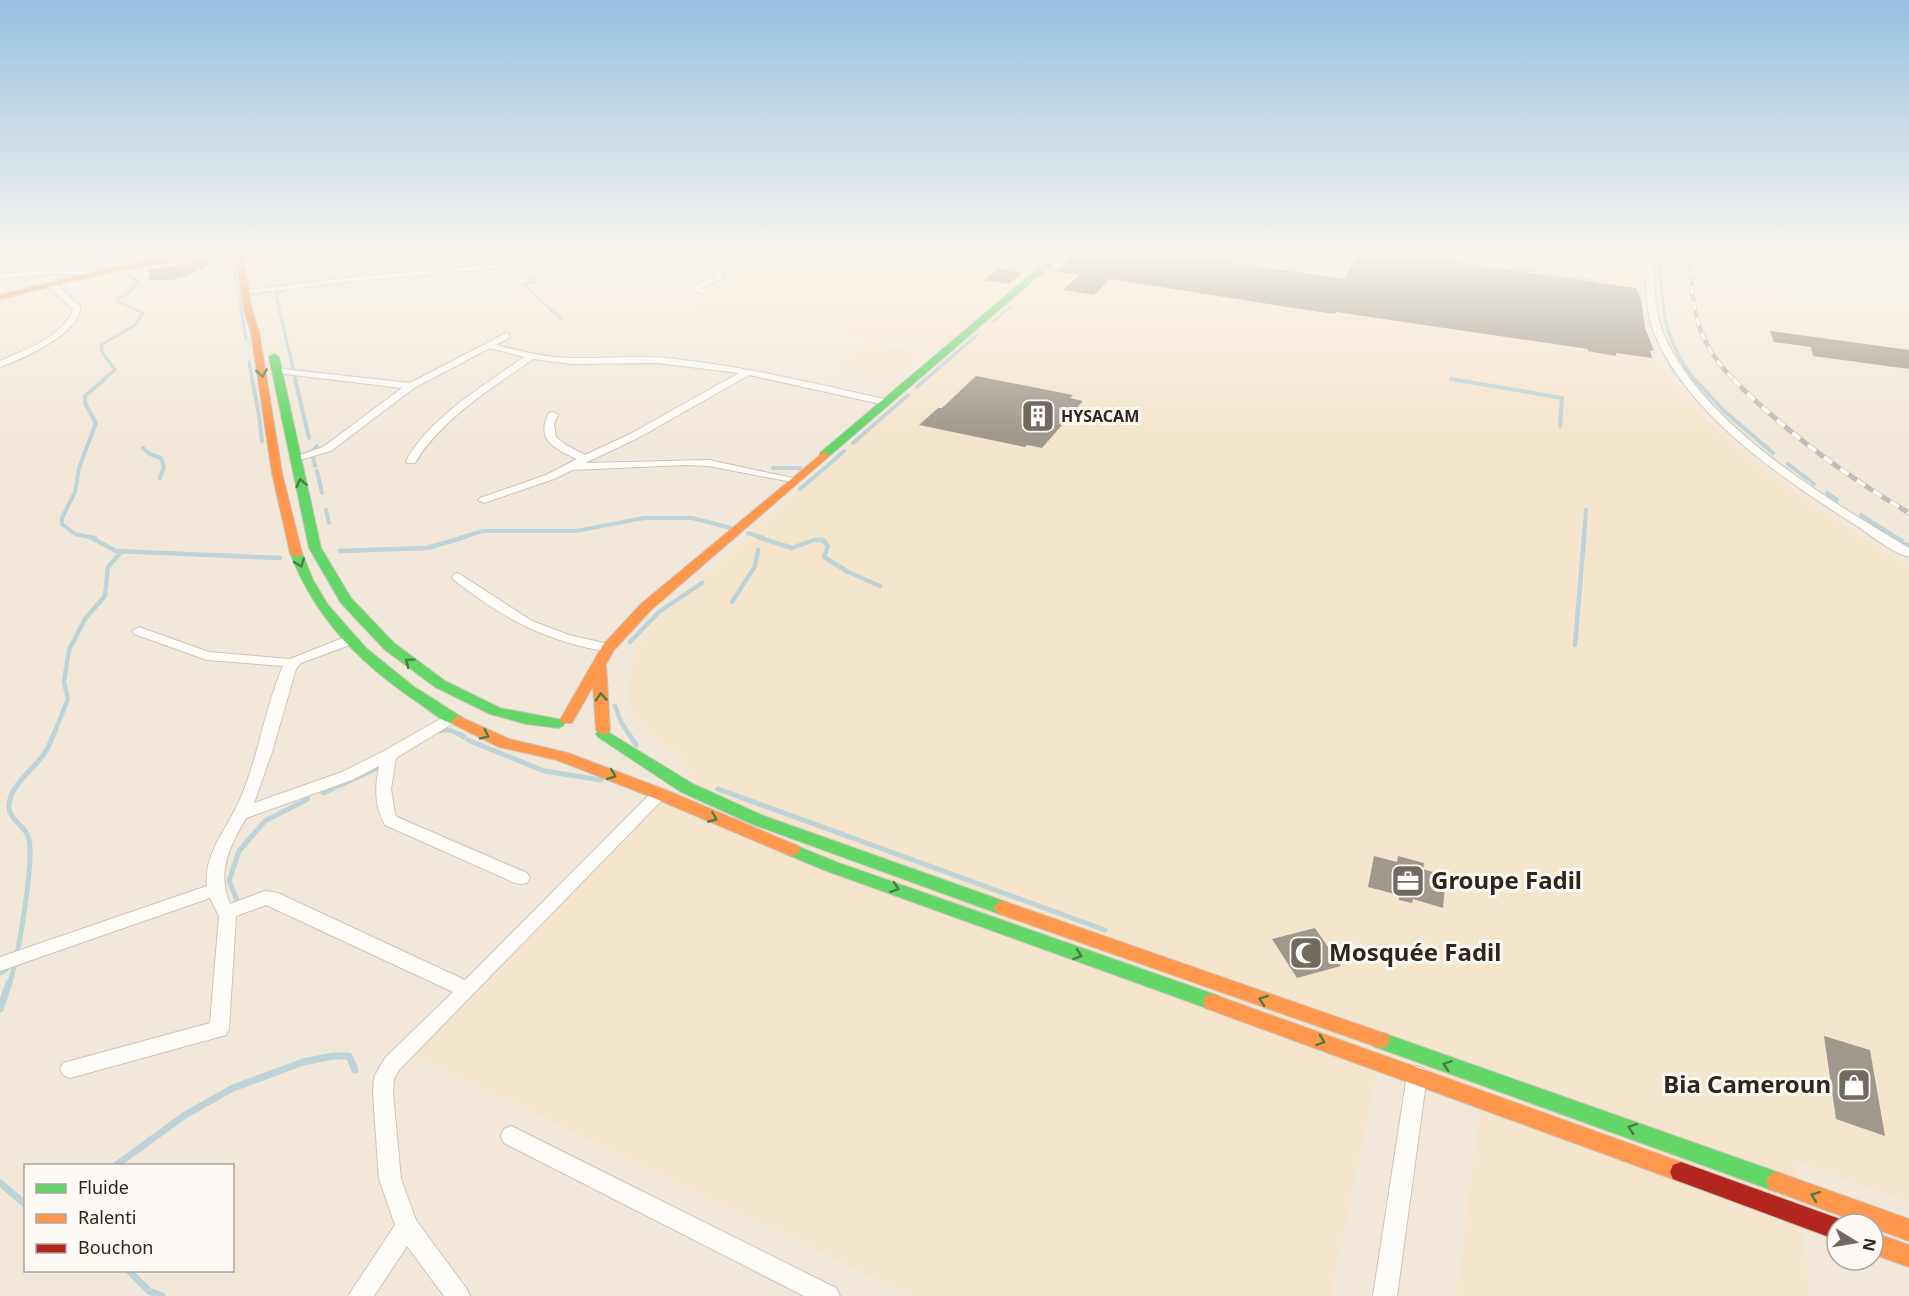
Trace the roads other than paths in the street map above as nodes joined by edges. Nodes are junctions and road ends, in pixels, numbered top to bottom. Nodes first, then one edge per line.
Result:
1 (76, 314) edge
2 (256, 314) edge
3 (265, 314) edge
4 (989, 314) edge
5 (1654, 314) edge
6 (506, 336) dead end
7 (488, 345) junction
8 (530, 357) junction
9 (0, 364) edge
10 (276, 370) junction
11 (748, 372) junction
12 (411, 386) junction
13 (885, 402) junction
14 (553, 414) dead end
15 (296, 458) junction
16 (585, 459) junction
17 (411, 461) dead end
18 (570, 467) junction
19 (793, 481) junction
20 (484, 500) dead end
21 (1909, 554) edge
22 (458, 577) dead end
23 (139, 631) dead end
24 (350, 640) junction
25 (608, 648) junction
26 (292, 663) junction
27 (598, 663) junction
28 (441, 684) junction
29 (419, 698) junction
30 (452, 718) junction
31 (563, 722) junction
32 (598, 740) junction
33 (389, 755) junction
34 (559, 756) junction
35 (660, 794) junction
36 (241, 814) junction
37 (841, 851) junction
38 (830, 866) junction
39 (521, 878) dead end
40 (215, 891) junction
41 (228, 912) junction
42 (1029, 918) junction
43 (1020, 934) junction
44 (1134, 954) junction
45 (0, 964) edge
46 (1126, 972) junction
47 (466, 990) junction
48 (70, 1069) dead end
49 (1417, 1075) junction
50 (511, 1137) dead end
51 (1825, 1225) edge
52 (407, 1227) junction
53 (1909, 1230) edge
54 (1885, 1247) edge
55 (1909, 1256) edge
56 (360, 1296) edge
57 (458, 1296) edge
58 (828, 1296) edge
59 (1385, 1296) edge

1 - 9 street
2 -> 24 main road
3 - 10 main road
4 - 13 main road
5 - 21 street
6 - 7 street
7 - 8 street
7 - 12 street
8 - 11 street
8 - 17 street
10 - 12 street
10 - 15 main road
11 - 13 street
11 - 16 street
12 - 15 street
13 - 19 main road
14 - 16 street
28 -> 15 main road
16 - 18 street
18 - 19 street
18 - 20 street
19 - 25 main road
22 - 25 street
23 - 26 street
24 - 26 street
24 - 29 main road
25 - 27 main road
26 - 36 street
27 - 31 main road
32 -> 27 main road
28 - 29 main road
28 - 31 main road
29 - 30 main road
30 - 33 street
30 -> 34 main road
31 - 32 main road
31 - 34 main road
32 - 34 main road
32 - 37 main road
33 - 36 street
33 - 39 street
34 -> 35 main road
35 -> 38 main road
35 - 47 street
36 - 40 street
37 - 38 main road
37 - 42 main road
38 -> 43 main road
40 - 41 street
40 - 45 street
41 - 47 street
41 - 48 street
42 - 43 main road
42 - 44 main road
43 -> 46 main road
44 - 46 main road
53 -> 44 main road
46 -> 49 main road
47 - 52 street
49 - 51 main road
49 - 59 street
50 - 58 street
52 - 56 street
52 - 57 street
54 - 55 main road

